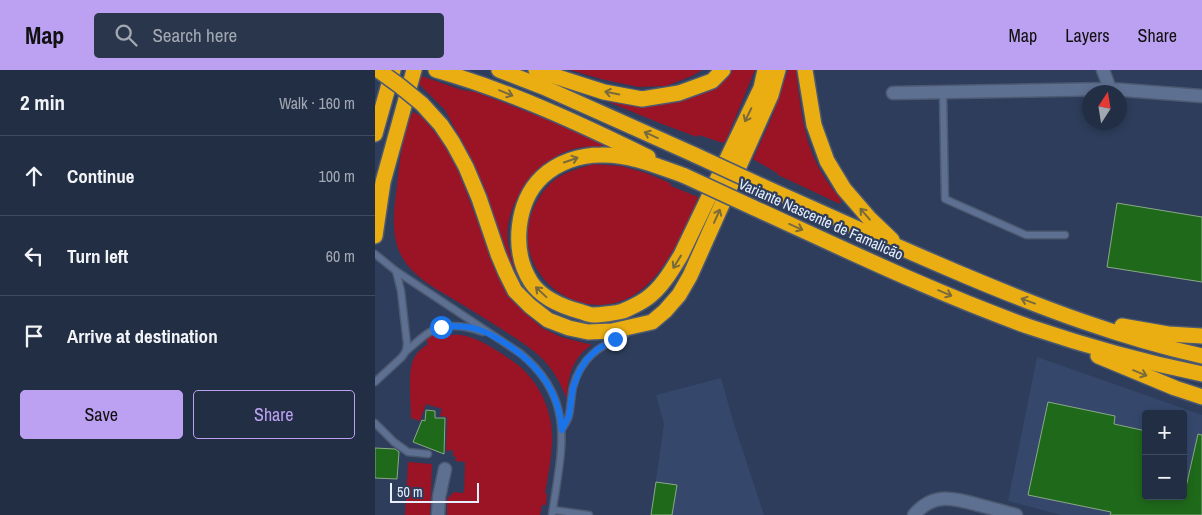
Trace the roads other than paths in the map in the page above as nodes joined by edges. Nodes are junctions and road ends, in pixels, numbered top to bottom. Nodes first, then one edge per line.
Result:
1 (378, 70) edge
2 (393, 70) edge
3 (414, 70) edge
4 (436, 70) edge
5 (499, 70) edge
6 (536, 70) edge
7 (723, 70) edge
8 (765, 70) edge
9 (778, 70) edge
10 (805, 70) edge
11 (1103, 70) edge
12 (1109, 85) edge
13 (1082, 90) edge
14 (1127, 90) edge
15 (943, 92) junction
16 (893, 93) dead end
17 (1202, 96) edge
18 (375, 134) edge
19 (685, 176) junction
20 (1065, 235) dead end
21 (375, 236) edge
22 (900, 248) junction
23 (375, 254) edge
24 (396, 271) junction
25 (1074, 318) junction
26 (652, 322) junction
27 (1030, 327) junction
28 (493, 335) junction
29 (1202, 336) edge
30 (406, 351) junction
31 (1202, 356) edge
32 (1202, 374) edge
33 (375, 382) edge
34 (1202, 397) edge
35 (375, 423) edge
36 (562, 430) junction
37 (428, 454) dead end
38 (445, 469) dead end
39 (553, 512) edge
40 (438, 515) edge
41 (589, 515) edge
42 (914, 515) edge
43 (1016, 515) edge

1 - 26 highway, bridge
2 - 18 highway
3 - 21 highway
4 -> 19 highway, Variante Nascente de Famalicão
22 -> 5 highway, Variante Nascente de Famalicão, bridge
7 -> 6 highway
8 -> 19 highway
26 -> 9 highway
22 -> 10 highway
11 - 12 street
13 - 15 street
14 - 17 street
15 - 16 street
15 - 20 lane
19 -> 27 highway, Variante Nascente de Famalicão, bridge
25 -> 22 highway, Variante Nascente de Famalicão
23 - 24 lane
24 - 28 lane
24 - 30 lane
25 - 29 highway
25 - 31 highway, Variante Nascente de Famalicão
26 - 36 lane
27 - 32 highway, Variante Nascente de Famalicão
27 -> 34 highway
28 - 30 lane
28 - 36 lane
30 - 33 lane
35 - 37 lane
36 - 39 lane
38 - 40 street
39 - 41 lane
42 - 43 street

